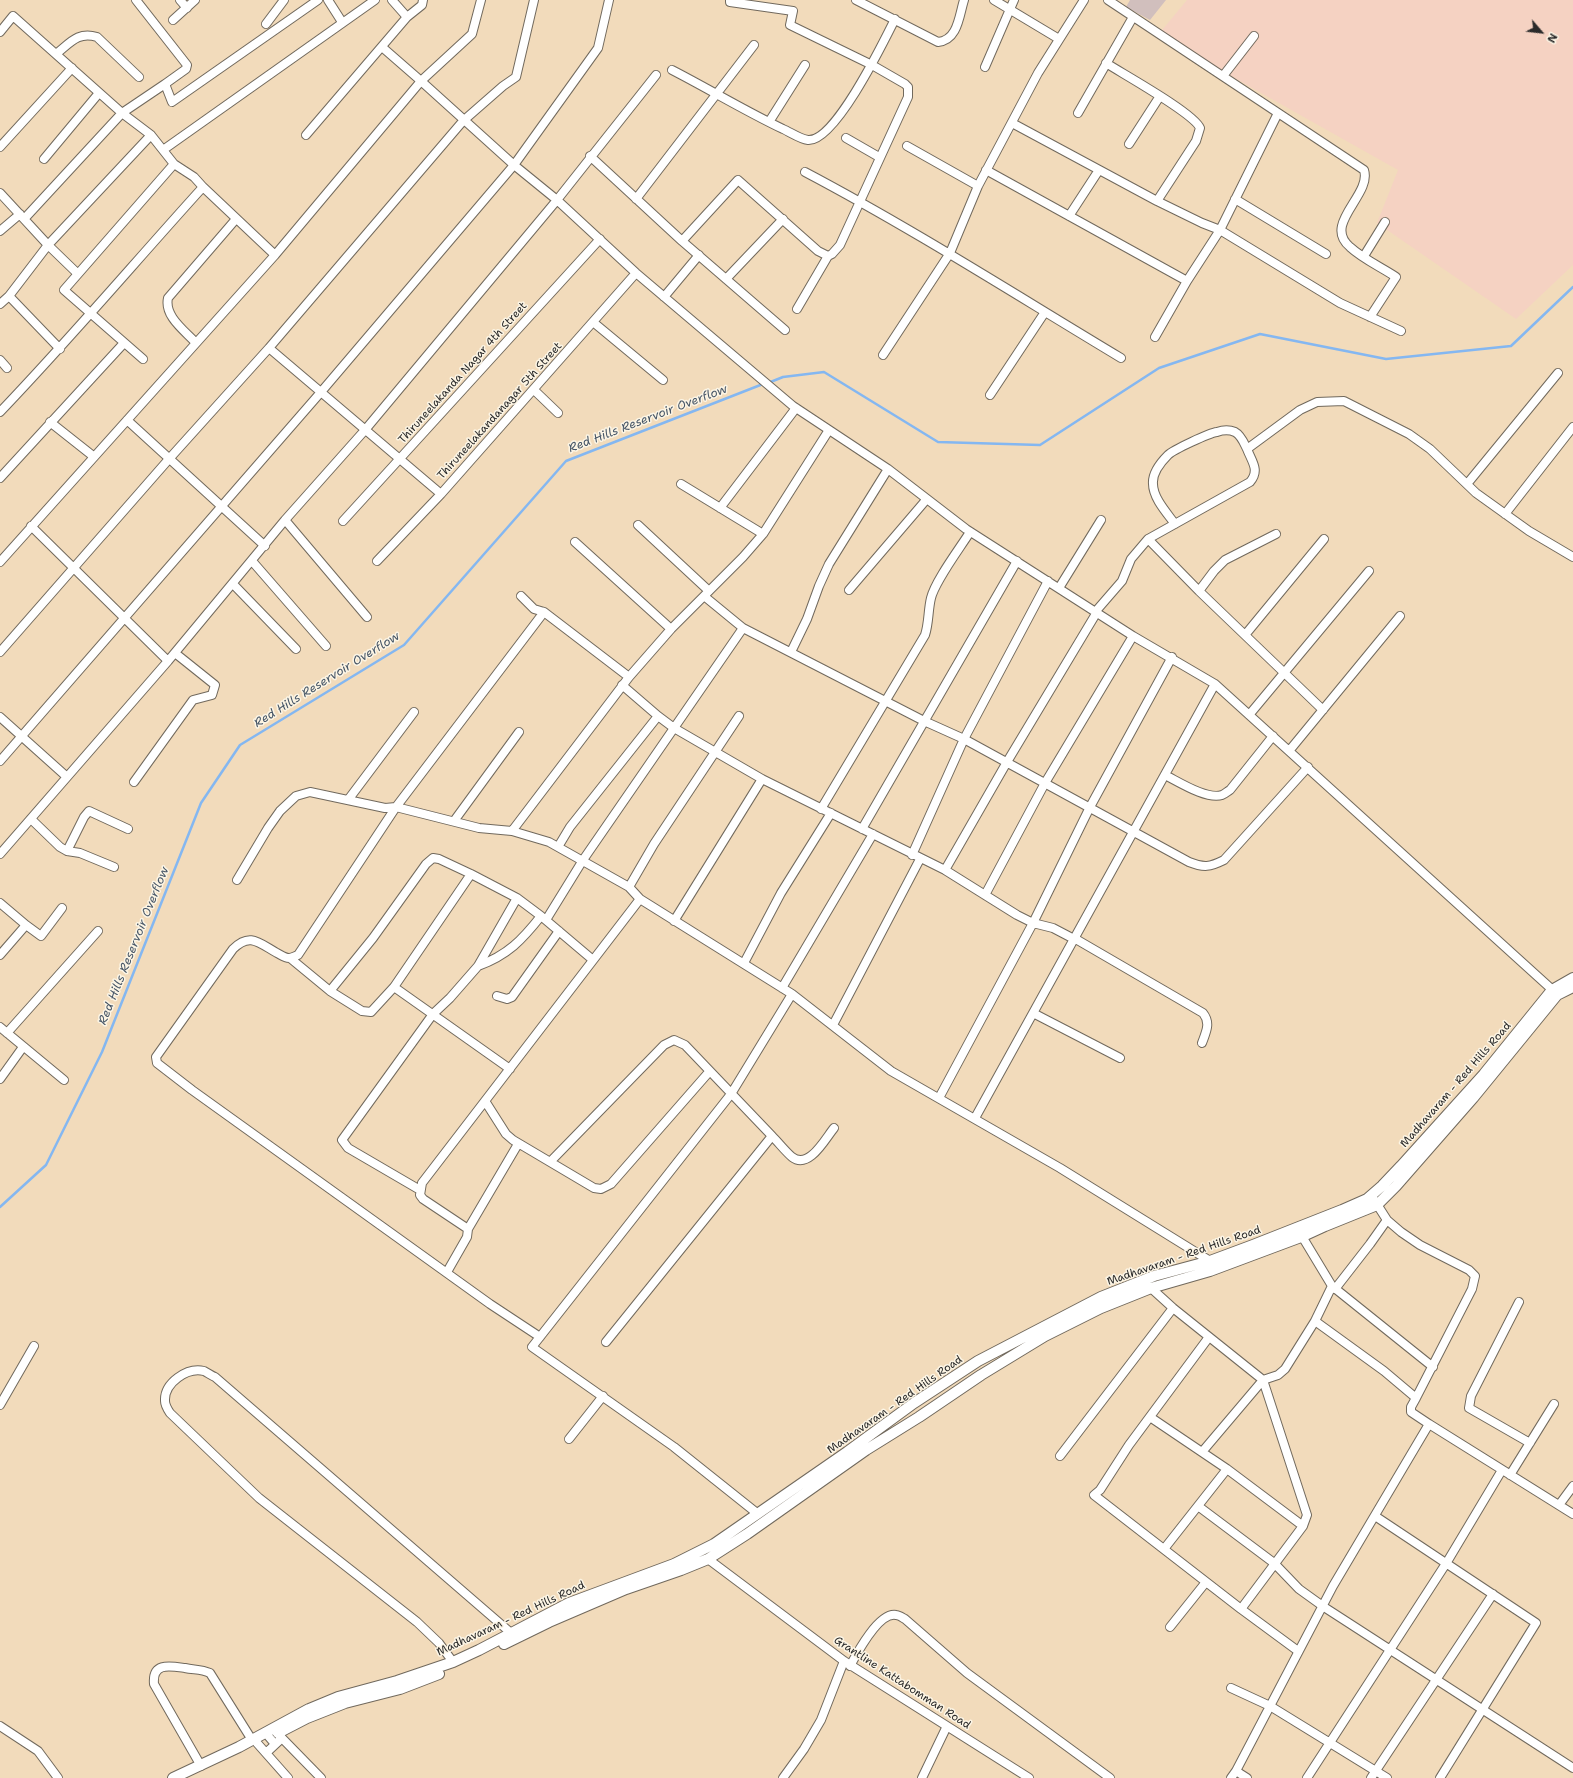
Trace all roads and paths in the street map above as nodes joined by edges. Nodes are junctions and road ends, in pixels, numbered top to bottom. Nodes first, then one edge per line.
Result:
1 (136, 0) edge
2 (180, 0) edge
3 (195, 0) edge
4 (284, 0) edge
5 (318, 0) edge
6 (328, 0) edge
7 (375, 0) edge
8 (392, 0) edge
9 (423, 0) edge
10 (481, 0) edge
11 (534, 0) edge
12 (609, 0) edge
13 (730, 0) edge
14 (964, 0) edge
15 (994, 0) edge
16 (1014, 0) edge
17 (1084, 0) edge
18 (1108, 0) edge
19 (860, 1) edge
20 (187, 8) junction
21 (1010, 9) junction
22 (406, 17) junction
23 (1133, 17) junction
24 (895, 18) junction
25 (173, 20) dead end
26 (342, 22) junction
27 (266, 24) dead end
28 (0, 32) edge
29 (1254, 36) dead end
30 (1059, 39) junction
31 (754, 45) dead end
32 (382, 47) junction
33 (56, 54) junction
34 (1106, 64) junction
35 (805, 65) dead end
36 (872, 65) junction
37 (72, 68) junction
38 (985, 68) dead end
39 (672, 70) dead end
40 (656, 75) dead end
41 (1223, 76) junction
42 (139, 77) dead end
43 (421, 81) junction
44 (165, 84) junction
45 (99, 93) junction
46 (718, 94) junction
47 (1160, 96) junction
48 (122, 113) junction
49 (1078, 113) dead end
50 (1278, 113) junction
51 (463, 121) junction
52 (769, 122) junction
53 (1012, 123) junction
54 (150, 135) junction
55 (306, 135) dead end
56 (846, 138) dead end
57 (1129, 144) dead end
58 (907, 146) dead end
59 (0, 147) edge
60 (163, 150) junction
61 (590, 156) junction
62 (879, 157) junction
63 (44, 159) dead end
64 (174, 164) junction
65 (514, 165) junction
66 (986, 170) junction
67 (1099, 170) junction
68 (805, 172) dead end
69 (978, 186) junction
70 (203, 187) junction
71 (0, 192) edge
72 (636, 199) junction
73 (1235, 199) junction
74 (557, 200) junction
75 (1157, 201) junction
76 (860, 202) junction
77 (22, 216) junction
78 (1069, 216) junction
79 (236, 219) junction
80 (783, 219) junction
81 (1385, 222) dead end
82 (1220, 230) junction
83 (0, 231) edge
84 (600, 239) junction
85 (682, 241) junction
86 (48, 245) junction
87 (950, 254) junction
88 (1326, 254) dead end
89 (274, 255) junction
90 (699, 255) junction
91 (828, 256) junction
92 (1364, 256) junction
93 (636, 273) junction
94 (78, 274) junction
95 (726, 279) junction
96 (1188, 281) junction
97 (9, 296) junction
98 (664, 297) junction
99 (0, 304) edge
100 (797, 309) dead end
101 (1045, 312) junction
102 (90, 313) junction
103 (1370, 317) junction
104 (593, 322) junction
105 (785, 330) dead end
106 (1401, 331) dead end
107 (1155, 337) dead end
108 (124, 343) junction
109 (196, 343) junction
110 (269, 348) junction
111 (60, 349) junction
112 (883, 355) dead end
113 (1121, 358) dead end
114 (143, 359) dead end
115 (0, 360) edge
116 (7, 368) dead end
117 (1558, 373) dead end
118 (663, 380) dead end
119 (534, 390) junction
120 (321, 392) junction
121 (990, 395) dead end
122 (795, 407) junction
123 (0, 412) edge
124 (558, 413) dead end
125 (127, 420) junction
126 (50, 422) junction
127 (1573, 427) edge
128 (365, 430) junction
129 (829, 430) junction
130 (1247, 449) junction
131 (93, 456) junction
132 (169, 459) junction
133 (399, 459) junction
134 (888, 469) junction
135 (2, 474) edge
136 (681, 484) dead end
137 (1467, 484) junction
138 (441, 494) junction
139 (926, 500) junction
140 (221, 506) junction
141 (720, 508) junction
142 (1505, 514) junction
143 (285, 520) junction
144 (1101, 520) dead end
145 (343, 521) dead end
146 (1175, 524) junction
147 (638, 525) dead end
148 (31, 526) junction
149 (970, 532) junction
150 (763, 534) junction
151 (1276, 534) dead end
152 (1148, 539) junction
153 (1324, 539) dead end
154 (575, 542) dead end
155 (265, 546) junction
156 (1573, 557) edge
157 (252, 561) junction
158 (377, 561) dead end
159 (1017, 561) junction
160 (0, 562) edge
161 (73, 568) junction
162 (1369, 571) dead end
163 (1048, 581) junction
164 (233, 584) junction
165 (1059, 588) junction
166 (849, 590) dead end
167 (1199, 591) junction
168 (706, 594) junction
169 (521, 596) dead end
170 (1097, 611) junction
171 (544, 612) junction
172 (1400, 616) dead end
173 (367, 617) dead end
174 (124, 618) junction
175 (743, 628) junction
176 (671, 629) junction
177 (1245, 635) junction
178 (1133, 636) junction
179 (326, 646) dead end
180 (296, 648) dead end
181 (0, 652) edge
182 (791, 652) junction
183 (175, 653) junction
184 (1172, 657) junction
185 (168, 661) junction
186 (1283, 672) junction
187 (629, 678) junction
188 (1215, 684) junction
189 (622, 685) junction
190 (886, 702) junction
191 (1323, 710) junction
192 (414, 712) dead end
193 (1249, 715) junction
194 (658, 716) junction
195 (739, 716) dead end
196 (0, 717) edge
197 (924, 721) junction
198 (674, 728) junction
199 (519, 732) dead end
200 (21, 736) junction
201 (1273, 736) junction
202 (964, 739) junction
203 (715, 750) junction
204 (1290, 751) junction
205 (0, 761) edge
206 (1007, 762) junction
207 (1308, 767) junction
208 (1165, 775) junction
209 (67, 777) junction
210 (762, 779) junction
211 (134, 782) dead end
212 (1045, 783) junction
213 (348, 800) junction
214 (396, 807) junction
215 (1090, 807) junction
216 (821, 809) junction
217 (831, 813) junction
218 (31, 819) junction
219 (454, 821) junction
220 (128, 829) dead end
221 (862, 829) junction
222 (512, 831) junction
223 (1133, 831) junction
224 (873, 834) junction
225 (558, 847) junction
226 (67, 851) junction
227 (0, 854) edge
228 (912, 855) junction
229 (920, 859) junction
230 (583, 860) junction
231 (114, 868) dead end
232 (945, 870) junction
233 (471, 874) junction
234 (236, 880) dead end
235 (628, 887) junction
236 (985, 895) junction
237 (517, 898) junction
238 (640, 899) junction
239 (0, 903) edge
240 (62, 908) dead end
241 (544, 918) junction
242 (674, 920) junction
243 (1033, 923) junction
244 (26, 925) junction
245 (98, 931) dead end
246 (560, 931) junction
247 (1074, 939) junction
248 (0, 955) edge
249 (290, 958) junction
250 (593, 960) junction
251 (744, 963) junction
252 (478, 966) junction
253 (1573, 978) edge
254 (394, 987) junction
255 (1573, 987) edge
256 (782, 988) junction
257 (330, 991) junction
258 (1555, 992) junction
259 (792, 994) junction
260 (497, 996) dead end
261 (1033, 1013) junction
262 (433, 1014) junction
263 (833, 1025) junction
264 (0, 1027) edge
265 (7, 1033) junction
266 (1202, 1043) dead end
267 (23, 1047) junction
268 (1120, 1058) dead end
269 (510, 1068) junction
270 (709, 1072) junction
271 (0, 1079) edge
272 (64, 1080) dead end
273 (1481, 1083) junction
274 (731, 1094) junction
275 (939, 1098) junction
276 (485, 1101) junction
277 (975, 1118) junction
278 (834, 1128) dead end
279 (772, 1136) junction
280 (518, 1144) junction
281 (550, 1162) junction
282 (420, 1190) junction
283 (1371, 1195) junction
284 (1377, 1205) junction
285 (1387, 1220) junction
286 (468, 1230) junction
287 (1300, 1233) junction
288 (1211, 1265) junction
289 (447, 1272) junction
290 (1334, 1287) junction
291 (1151, 1288) junction
292 (1519, 1302) dead end
293 (1173, 1308) junction
294 (1314, 1321) junction
295 (540, 1337) junction
296 (1209, 1337) junction
297 (606, 1342) dead end
298 (34, 1346) dead end
299 (1433, 1367) junction
300 (1263, 1380) junction
301 (603, 1396) junction
302 (1416, 1398) junction
303 (1554, 1404) dead end
304 (0, 1405) edge
305 (1150, 1417) junction
306 (1429, 1424) junction
307 (569, 1439) dead end
308 (1530, 1443) junction
309 (1202, 1452) junction
310 (1060, 1456) dead end
311 (1227, 1469) junction
312 (1502, 1470) junction
313 (1510, 1475) junction
314 (1573, 1486) edge
315 (1560, 1505) junction
316 (1198, 1506) junction
317 (758, 1514) junction
318 (1573, 1514) edge
319 (1375, 1516) junction
320 (1303, 1526) junction
321 (1164, 1549) junction
322 (708, 1559) junction
323 (1447, 1562) junction
324 (1274, 1563) junction
325 (1206, 1582) junction
326 (1493, 1594) junction
327 (1324, 1607) junction
328 (1241, 1609) junction
329 (1170, 1627) dead end
330 (511, 1633) junction
331 (1298, 1651) junction
332 (1390, 1651) junction
333 (454, 1662) junction
334 (847, 1664) junction
335 (1437, 1681) junction
336 (1231, 1688) dead end
337 (1270, 1706) junction
338 (1482, 1710) junction
339 (0, 1726) edge
340 (947, 1726) junction
341 (276, 1738) junction
342 (254, 1742) junction
343 (1330, 1743) junction
344 (266, 1753) junction
345 (201, 1766) junction
346 (1573, 1768) edge
347 (1236, 1771) junction
348 (1373, 1774) edge
349 (58, 1778) edge
350 (173, 1778) edge
351 (190, 1778) edge
352 (288, 1778) edge
353 (321, 1778) edge
354 (783, 1778) edge
355 (922, 1778) edge
356 (1029, 1778) edge
357 (1110, 1778) edge
358 (1231, 1778) edge
359 (1247, 1778) edge
360 (1307, 1778) edge
361 (1387, 1778) edge
362 (1440, 1778) edge

1 - 44 street
2 - 20 street
3 - 20 street
4 - 27 street
5 - 44 street
6 - 26 street
7 - 26 street
8 - 22 street
9 - 22 street
10 - 43 street
11 - 51 street
12 - 65 street
13 - 36 street
14 - 24 street
15 - 21 street
16 - 21 street
17 - 30 street
18 - 23 street
19 - 24 street
20 - 25 street
21 - 30 street
21 - 38 street
22 - 32 street
23 - 34 street
23 - 41 street
24 - 36 street
26 - 60 street
28 - 33 street
29 - 41 street
30 - 53 street
31 - 46 street
32 - 43 street
32 - 55 street
33 - 37 street
33 - 42 street
34 - 47 street
34 - 49 street
35 - 52 street
36 - 52 street
36 - 62 street
37 - 45 street
37 - 59 street
39 - 46 street
40 - 61 street
41 - 50 street
43 - 51 street
43 - 89 street
44 - 48 street
45 - 48 street
45 - 63 street
46 - 52 street
46 - 72 street
47 - 57 street
47 - 75 street
48 - 54 street
48 - 77 street
50 - 73 street
50 - 92 street
51 - 65 street
51 - 110 street
53 - 66 street
53 - 67 street
54 - 60 street
54 - 86 street
56 - 62 street
58 - 69 street
60 - 64 street
61 - 72 street
61 - 74 street
62 - 76 street
64 - 70 street
64 - 94 street
65 - 74 street
65 - 120 street
66 - 69 street
66 - 78 street
67 - 75 street
67 - 78 street
68 - 76 street
69 - 87 street
70 - 79 street
70 - 102 street
71 - 77 street
72 - 85 street
73 - 82 street
73 - 88 street
74 - 84 street
74 - 128 street
75 - 82 street
76 - 87 street
76 - 91 street
77 - 83 street
77 - 86 street
78 - 96 street
79 - 89 street
79 - 109 street
80 - 85 street
80 - 91 street
80 - 95 street
81 - 92 street
82 - 96 street
82 - 103 street
84 - 93 street
84 - 133 street, Thiruneelakanda Nagar 4th Street
85 - 90 street
86 - 94 street
86 - 97 street
87 - 101 street
87 - 112 street
89 - 109 street
90 - 95 street
90 - 98 street
91 - 100 street
92 - 103 street
93 - 98 street
93 - 104 street, Thiruneelakandanagar 5th Street
94 - 102 street
95 - 105 street
96 - 107 street
97 - 99 street
97 - 111 street
98 - 122 street
101 - 113 street
101 - 121 street
102 - 108 street
102 - 111 street
103 - 106 street
104 - 118 street
104 - 119 street, Thiruneelakandanagar 5th Street
108 - 114 street
108 - 126 street
109 - 125 street
110 - 120 street
110 - 132 street
111 - 123 street
115 - 116 street
117 - 137 street
119 - 124 street
119 - 138 street, Thiruneelakandanagar 5th Street
120 - 128 street
120 - 140 street
122 - 129 street
122 - 141 street
125 - 131 street
125 - 132 street
126 - 131 street
126 - 135 street
127 - 142 street
128 - 133 street
128 - 143 street
129 - 134 street
129 - 150 street
130 - 137 street
130 - 146 street
130 - 146 street
131 - 148 street
132 - 140 street
132 - 161 street
133 - 138 street
133 - 145 street, Thiruneelakanda Nagar 4th Street
134 - 139 street
134 - 182 street
136 - 141 street
137 - 142 street
138 - 158 street, Thiruneelakandanagar 5th Street
139 - 149 street
139 - 166 street
140 - 155 street
140 - 174 street
141 - 150 street
142 - 156 street
143 - 155 street
143 - 173 street
144 - 165 street
146 - 152 street
147 - 168 street
148 - 160 street
148 - 161 street
149 - 159 street
149 - 190 street
150 - 168 street
151 - 167 street
152 - 167 street
152 - 170 street
153 - 177 street
154 - 176 street
155 - 157 street
157 - 164 street
157 - 179 street
159 - 163 street
159 - 197 street
161 - 174 street
161 - 181 street
162 - 186 street
163 - 165 street
163 - 202 street
164 - 180 street
164 - 183 street
165 - 170 street
167 - 177 street
168 - 175 street
168 - 176 street
169 - 171 street
170 - 178 street
170 - 206 street
171 - 187 street
171 - 214 street
172 - 191 street
174 - 185 street
174 - 200 street
175 - 182 street
175 - 198 street
176 - 187 street
177 - 186 street
178 - 184 street
178 - 212 street
182 - 190 street
183 - 185 street
183 - 211 street
184 - 188 street
184 - 215 street
185 - 209 street
186 - 191 street
186 - 193 street
187 - 189 street
188 - 193 street
188 - 208 street
189 - 194 street
189 - 222 street
190 - 197 street
190 - 216 street
191 - 204 street
192 - 213 street
193 - 201 street
194 - 198 street
194 - 225 street
195 - 203 street
196 - 200 street
197 - 202 street
197 - 221 street
198 - 203 street
198 - 230 street
199 - 219 street
200 - 205 street
200 - 209 street
201 - 204 street
201 - 208 street
202 - 206 street
202 - 228 street
203 - 210 street
203 - 235 street
204 - 207 street
206 - 212 street
206 - 232 street
207 - 223 street
207 - 258 street
208 - 223 street
209 - 218 street
210 - 216 street
210 - 242 street
212 - 215 street
212 - 236 street
213 - 214 street
213 - 234 street
214 - 219 street
214 - 249 street
215 - 223 street
215 - 243 street
216 - 217 street
217 - 221 street
217 - 251 street
218 - 226 street
218 - 227 street
219 - 222 street
220 - 226 street
221 - 224 street
222 - 225 street
223 - 247 street
224 - 228 street
224 - 256 street
225 - 230 street
226 - 231 street
228 - 229 street
229 - 232 street
229 - 263 street
230 - 235 street
230 - 241 street
232 - 236 street
233 - 237 street
233 - 254 street
233 - 257 street
235 - 238 street
236 - 243 street
237 - 241 street
237 - 252 street
238 - 242 street
238 - 250 street
239 - 244 street
240 - 244 street
241 - 246 street
241 - 252 street
242 - 251 street
243 - 247 street
243 - 275 street
244 - 248 street
245 - 265 street
246 - 250 street
246 - 260 street
247 - 261 street
247 - 266 street
249 - 257 street
249 - 289 street
250 - 269 street
251 - 256 street
252 - 262 street
253 - 258 main road, Madhavaram - Red Hills Road
254 - 257 street
254 - 262 street
255 - 258 main road, Madhavaram - Red Hills Road
256 - 259 street
258 - 273 main road, Madhavaram - Red Hills Road
259 - 263 street
259 - 274 street
261 - 268 street
261 - 277 street
262 - 269 street
262 - 282 street
263 - 275 street
264 - 265 street
265 - 267 street
267 - 271 street
267 - 272 street
269 - 276 street
270 - 274 street
270 - 281 street
270 - 281 street
273 - 283 main road, Madhavaram - Red Hills Road
273 - 284 main road, Madhavaram - Red Hills Road
274 - 279 street
274 - 295 street
275 - 277 street
276 - 280 street
276 - 282 street
277 - 288 street
278 - 279 street
279 - 297 street
280 - 281 street
280 - 286 street
282 - 286 street
283 - 284 street
283 - 287 main road, Madhavaram - Red Hills Road
284 - 285 street
284 - 287 main road, Madhavaram - Red Hills Road
285 - 290 street
285 - 299 street
286 - 289 street
287 - 288 main road, Madhavaram - Red Hills Road
287 - 290 street
288 - 291 main road, Madhavaram - Red Hills Road
288 - 317 main road, Madhavaram - Red Hills Road
289 - 295 street
290 - 294 street
290 - 299 street
291 - 293 street
291 - 322 main road, Madhavaram - Red Hills Road
292 - 308 street
293 - 296 street
293 - 310 street
294 - 300 street
294 - 302 street
295 - 301 street
296 - 300 street
296 - 305 street
298 - 304 street
299 - 302 street
300 - 309 street
300 - 320 street
301 - 307 street
301 - 317 street
302 - 306 street
303 - 308 street
305 - 309 street
305 - 321 street
306 - 312 street
306 - 319 street
308 - 313 street
309 - 311 street
311 - 316 street
311 - 320 street
312 - 313 street
312 - 323 street
313 - 315 street
314 - 315 street
315 - 318 street
316 - 321 street
316 - 324 street
317 - 330 main road, Madhavaram - Red Hills Road
319 - 323 street
319 - 327 street
320 - 324 street
321 - 325 street
322 - 334 street, Grantline Kattabomman Road
322 - 341 main road, Madhavaram - Red Hills Road
323 - 326 street
323 - 332 street
324 - 327 street
324 - 328 street
325 - 328 street
325 - 329 street
326 - 335 street
326 - 338 street
327 - 331 street
327 - 332 street
328 - 331 street
330 - 333 main road, Madhavaram - Red Hills Road
330 - 333 street
331 - 337 street
332 - 335 street
332 - 343 street
333 - 342 main road, Madhavaram - Red Hills Road
334 - 340 street, Grantline Kattabomman Road
334 - 354 street
334 - 357 street
335 - 338 street
335 - 348 street
336 - 337 street
337 - 343 street
337 - 347 street
338 - 346 street
338 - 362 street
339 - 349 street
340 - 355 street
340 - 356 street, Grantline Kattabomman Road
341 - 342 main road, Madhavaram - Red Hills Road
341 - 344 street
341 - 353 street
342 - 344 street
342 - 345 main road, Madhavaram - Red Hills Road
342 - 345 street
342 - 351 main road, Madhavaram - Red Hills Road
343 - 348 street
343 - 360 street
344 - 352 street
345 - 350 main road, Madhavaram - Red Hills Road
347 - 358 street
347 - 359 street
348 - 361 street

